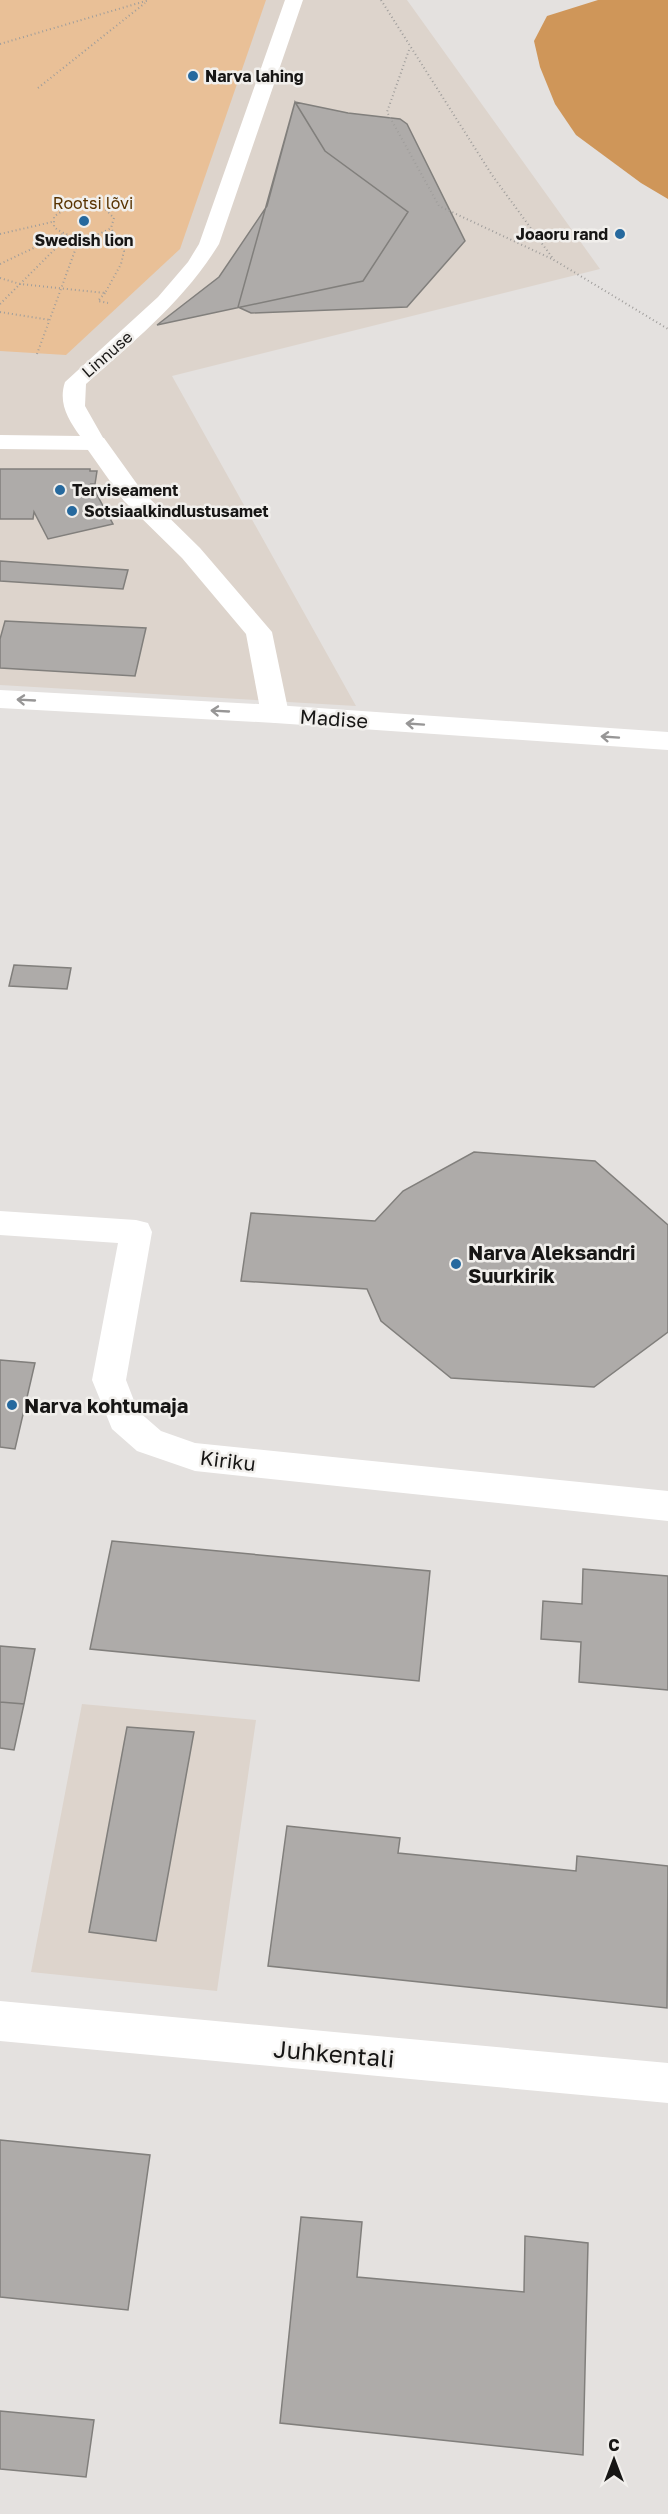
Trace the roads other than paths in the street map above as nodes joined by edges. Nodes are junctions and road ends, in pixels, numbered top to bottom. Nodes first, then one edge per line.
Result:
1 (294, 0) edge
2 (0, 442) edge
3 (95, 442) junction
4 (0, 699) edge
5 (275, 714) junction
6 (668, 741) edge
7 (0, 1223) edge
8 (668, 1506) edge
9 (0, 2020) edge
10 (668, 2083) edge

1 - 3 lane, Linnuse
2 - 3 lane
3 - 5 street, Linnuse
5 -> 4 street, Madise
6 -> 5 street, Madise
7 - 8 street, Kiriku
9 - 10 street, Juhkentali

